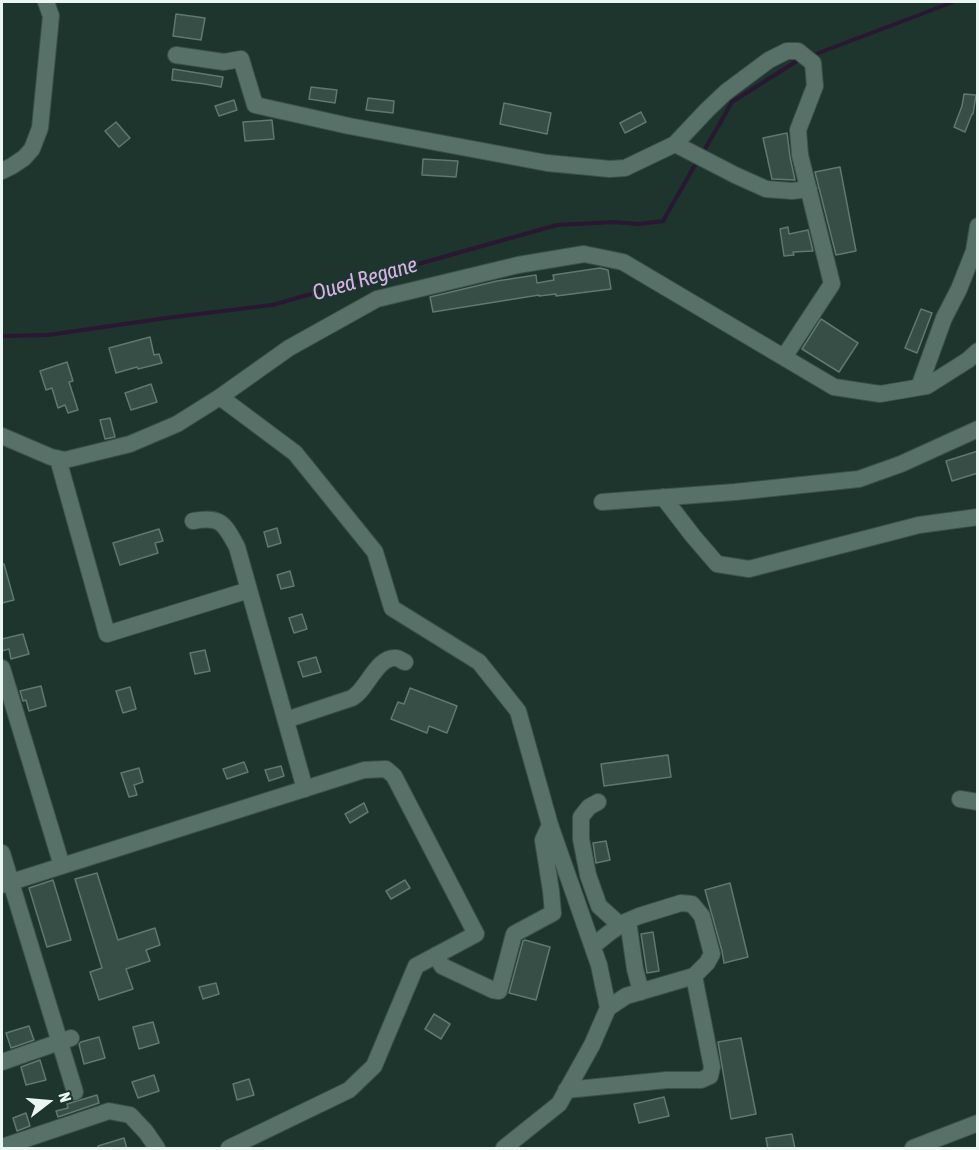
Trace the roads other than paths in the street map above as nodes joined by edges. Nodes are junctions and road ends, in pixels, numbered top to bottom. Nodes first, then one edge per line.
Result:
1 (46, 2) edge
2 (176, 55) dead end
3 (675, 144) junction
4 (2, 171) edge
5 (809, 189) junction
6 (978, 226) edge
7 (978, 351) edge
8 (784, 357) junction
9 (919, 387) junction
10 (220, 397) junction
11 (978, 429) edge
12 (2, 436) edge
13 (58, 459) junction
14 (663, 497) junction
15 (602, 502) dead end
16 (978, 517) edge
17 (192, 521) dead end
18 (249, 590) junction
19 (405, 662) dead end
20 (2, 668) edge
21 (286, 720) junction
22 (305, 789) junction
23 (960, 800) dead end
24 (598, 802) dead end
25 (978, 802) edge
26 (549, 825) junction
27 (2, 853) edge
28 (62, 866) junction
29 (6, 884) edge
30 (624, 923) junction
31 (593, 946) junction
32 (436, 956) junction
33 (693, 976) junction
34 (641, 992) junction
35 (608, 1008) junction
36 (65, 1040) junction
37 (2, 1062) edge
38 (566, 1090) junction
39 (75, 1092) dead end
40 (978, 1123) edge
41 (2, 1147) edge
42 (157, 1149) edge
43 (229, 1149) edge
44 (504, 1149) edge
45 (913, 1149) edge

1 - 4 lane
2 - 3 lane
3 - 5 lane
3 - 5 lane
5 - 8 lane
6 - 9 lane
7 - 9 lane
8 - 9 lane
8 - 10 lane
10 - 13 lane
10 - 26 lane
11 - 14 lane
12 - 13 lane
13 - 18 lane
14 - 15 lane
14 - 16 lane
17 - 18 lane
18 - 21 lane
19 - 21 lane
20 - 28 lane
21 - 22 lane
22 - 28 lane
22 - 32 lane
23 - 25 lane
24 - 30 lane
26 - 31 lane
26 - 32 lane
27 - 29 lane
28 - 29 lane
29 - 36 lane
30 - 31 lane
30 - 33 lane
30 - 34 lane
31 - 35 lane
32 - 43 lane
33 - 34 lane
33 - 38 lane
34 - 35 lane
35 - 38 lane
36 - 37 lane
36 - 39 lane
38 - 44 lane
40 - 45 lane
41 - 42 lane

